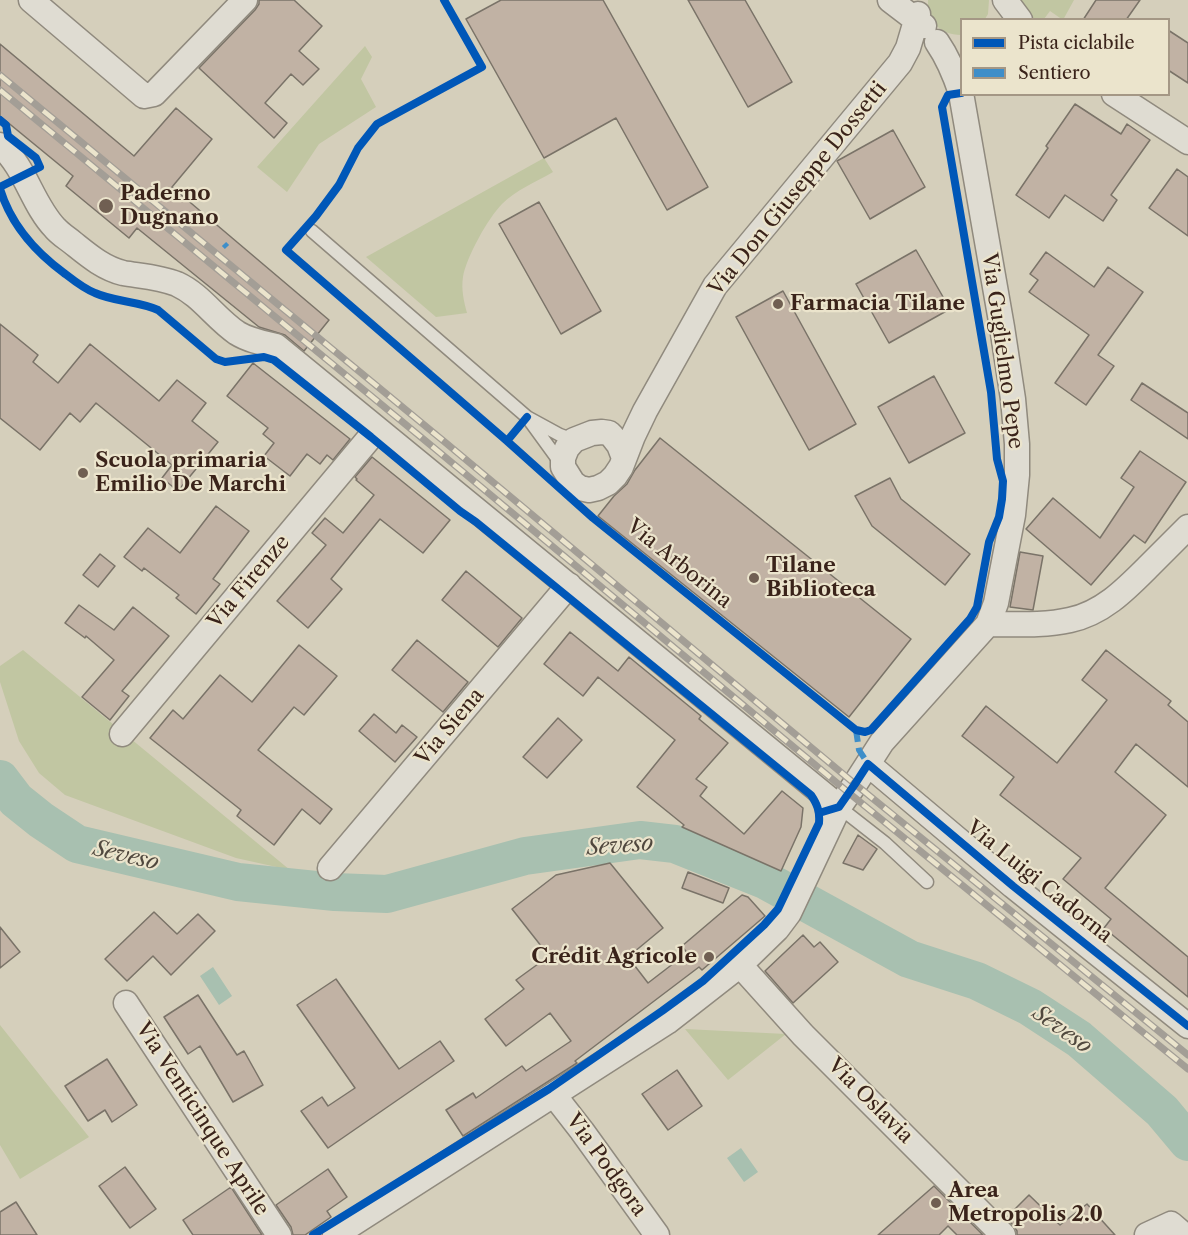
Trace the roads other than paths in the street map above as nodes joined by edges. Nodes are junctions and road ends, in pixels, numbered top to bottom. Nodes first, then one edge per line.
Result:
1 (31, 0) edge
2 (245, 0) edge
3 (1003, 0) edge
4 (999, 18) edge
5 (1018, 18) edge
6 (933, 41) edge
7 (1117, 96) edge
8 (1188, 142) edge
9 (0, 145) edge
10 (312, 231) dead end
11 (645, 411) junction
12 (527, 417) junction
13 (377, 429) junction
14 (609, 433) junction
15 (574, 440) junction
16 (624, 458) junction
17 (563, 467) junction
18 (1188, 527) edge
19 (569, 585) junction
20 (988, 624) junction
21 (122, 734) dead end
22 (868, 764) junction
23 (839, 807) junction
24 (330, 868) dead end
25 (927, 882) dead end
26 (740, 965) junction
27 (126, 1003) dead end
28 (1188, 1026) edge
29 (554, 1095) junction
30 (279, 1235) edge
31 (335, 1235) edge
32 (657, 1235) edge
33 (1003, 1235) edge
34 (1148, 1235) edge
35 (1184, 1235) edge

1 - 2 street
3 - 4 street
3 - 5 street
6 - 11 street, Via Don Giuseppe Dossetti
6 - 20 street, Via Guglielmo Pepe
7 - 8 street
9 - 13 street
10 - 12 lane
11 - 14 street, Via Don Giuseppe Dossetti
11 - 16 street, Via Don Giuseppe Dossetti
12 - 15 lane
12 - 17 lane
13 - 19 street
13 - 21 street, Via Firenze
14 - 15 street
14 - 16 street
15 - 17 street
16 - 17 street
18 - 20 street
19 - 23 street
19 - 24 street, Via Siena
20 - 22 street, Via Guglielmo Pepe
22 - 23 street, Via Guglielmo Pepe
22 - 28 street, Via Luigi Cadorna
23 - 25 lane
23 - 26 street, Via Guglielmo Pepe
26 - 29 street, Via Guglielmo Pepe
26 - 33 street, Via Oslavia
27 - 30 street, Via Venticinque Aprile
29 - 31 street, Via Guglielmo Pepe
29 - 32 street, Via Podgora
34 - 35 street

